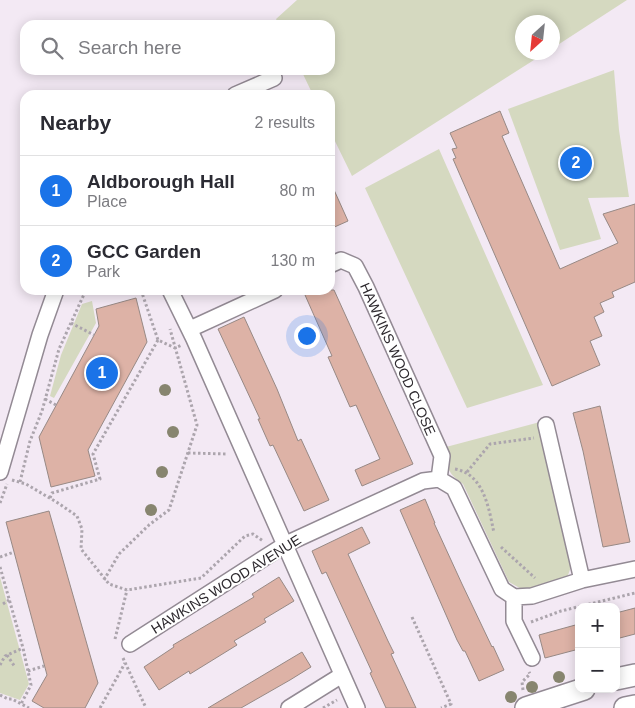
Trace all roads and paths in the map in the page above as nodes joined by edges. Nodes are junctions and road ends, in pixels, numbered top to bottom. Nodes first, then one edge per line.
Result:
1 (274, 78) dead end
2 (246, 90) edge
3 (335, 263) edge
4 (54, 295) edge
5 (84, 295) edge
6 (143, 295) edge
7 (172, 295) edge
8 (264, 295) edge
9 (181, 312) junction
10 (71, 323) junction
11 (190, 329) junction
12 (94, 335) dead end
13 (158, 340) junction
14 (175, 348) junction
15 (45, 399) junction
16 (56, 405) dead end
17 (547, 428) joint
18 (188, 452) junction
19 (246, 455) junction
20 (0, 472) edge
21 (467, 472) dead end
22 (439, 479) junction
23 (20, 482) junction
24 (50, 498) junction
25 (0, 503) edge
26 (280, 548) junction
27 (14, 552) dead end
28 (0, 557) edge
29 (0, 567) edge
30 (635, 569) edge
31 (104, 580) junction
32 (582, 580) junction
33 (635, 593) edge
34 (9, 600) junction
35 (514, 602) junction
36 (3, 604) dead end
37 (412, 617) dead end
38 (531, 621) junction
39 (522, 639) junction
40 (23, 648) junction
41 (130, 650) joint
42 (7, 655) junction
43 (532, 658) joint
44 (0, 665) edge
45 (15, 666) dead end
46 (44, 666) dead end
47 (28, 671) junction
48 (342, 675) junction
49 (635, 675) edge
50 (620, 679) edge
51 (575, 691) edge
52 (0, 695) edge
53 (524, 700) edge
54 (21, 704) junction
55 (635, 706) edge
56 (29, 708) edge
57 (100, 708) edge
58 (288, 708) edge
59 (357, 708) edge
60 (441, 708) edge
61 (625, 708) edge

1 - 2 street
3 - 22 street, HAWKINS WOOD CLOSE
4 - 20 street
5 - 10 path
6 - 13 path
7 - 9 street
8 - 11 street
9 - 11 street
9 - 14 path
10 - 12 path
10 - 15 path
11 - 19 street
13 - 14 path
13 - 24 path
14 - 18 path
15 - 16 path
15 - 23 path
17 - 21 path
17 - 32 street
18 - 19 path
18 - 31 path
19 - 26 street
22 - 26 street, HAWKINS WOOD AVENUE
22 - 35 street
23 - 24 path
23 - 25 path
24 - 31 path
26 - 31 path
26 - 41 street, HAWKINS WOOD AVENUE
26 - 48 street
27 - 28 path
29 - 34 path
30 - 32 street
32 - 35 street
33 - 38 path
34 - 36 path
34 - 40 path
35 - 38 path
35 - 39 street
37 - 60 path
38 - 39 path
39 - 43 street
40 - 42 path
40 - 47 path
41 - 57 path
42 - 44 path
42 - 45 path
43 - 53 path
46 - 47 path
47 - 54 path
48 - 58 street
48 - 59 street
49 - 50 main road
51 - 53 main road
52 - 54 path
54 - 56 path
55 - 61 main road

